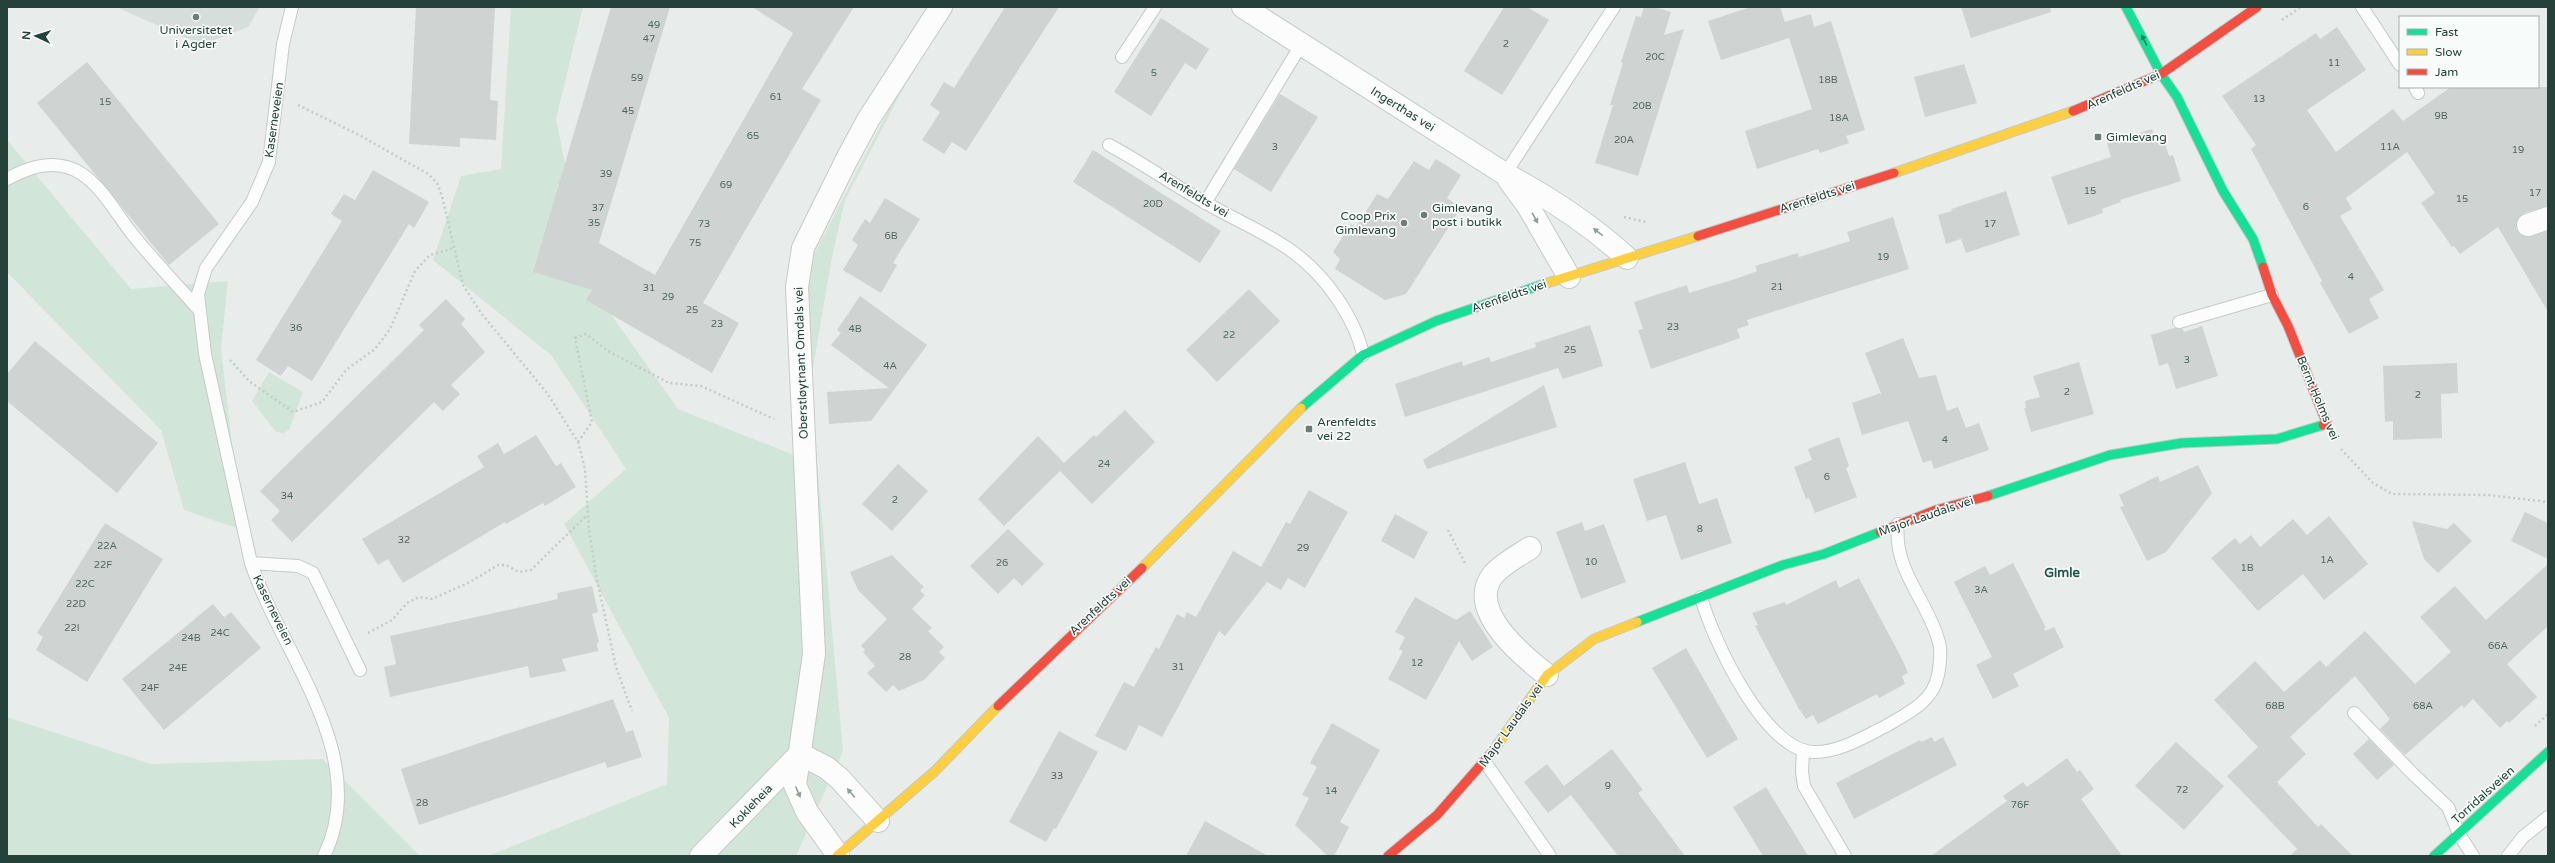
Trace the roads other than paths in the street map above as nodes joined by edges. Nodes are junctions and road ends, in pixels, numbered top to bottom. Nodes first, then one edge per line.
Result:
1 (292, 7) edge
2 (941, 7) edge
3 (1155, 7) edge
4 (1243, 7) edge
5 (1614, 7) edge
6 (2126, 7) edge
7 (2257, 7) edge
8 (2362, 7) edge
9 (1301, 45) junction
10 (1122, 57) dead end
11 (2399, 63) edge
12 (2161, 74) junction
13 (1109, 145) dead end
14 (1505, 174) junction
15 (7, 179) edge
16 (1205, 203) junction
17 (2548, 218) edge
18 (2528, 225) dead end
19 (1627, 258) junction
20 (1569, 277) junction
21 (2272, 295) junction
22 (200, 311) junction
23 (2179, 322) dead end
24 (1363, 355) junction
25 (2327, 424) joint
26 (1898, 524) junction
27 (1530, 548) dead end
28 (251, 563) junction
29 (1701, 597) junction
30 (360, 670) dead end
31 (1547, 675) junction
32 (2354, 713) dead end
33 (1803, 750) junction
34 (2548, 752) edge
35 (800, 754) junction
36 (1485, 762) junction
37 (2548, 817) edge
38 (878, 821) junction
39 (2458, 834) junction
40 (324, 856) edge
41 (700, 856) edge
42 (838, 856) edge
43 (1388, 856) edge
44 (1550, 856) edge
45 (1845, 856) edge
46 (2434, 856) edge
47 (2473, 856) edge
48 (2508, 856) edge

1 - 22 lane, Kaserneveien
2 - 35 street, Oberstløytnant Omdals vei
3 - 10 lane
4 - 9 street, Ingerthas vei
5 - 14 lane
12 -> 6 street, Bernt Holms vei
7 - 12 street, Arenfeldts vei
8 - 11 lane
9 - 14 street, Ingerthas vei
9 - 16 lane
12 - 19 street, Arenfeldts vei
12 - 21 street, Bernt Holms vei
13 - 16 lane, Arenfeldts vei
19 -> 14 street, Ingerthas vei
14 -> 20 street, Ingerthas vei
15 - 22 lane
16 - 24 lane, Arenfeldts vei
17 - 18 street
19 - 20 street, Arenfeldts vei
20 - 24 street, Arenfeldts vei
21 - 23 lane
21 - 25 street, Bernt Holms vei
22 - 28 lane, Kaserneveien
24 - 38 street, Arenfeldts vei
25 - 26 street, Major Laudals vei
26 - 29 street, Major Laudals vei
26 - 33 lane
27 - 31 street, Major Laudals vei
28 - 30 lane
28 - 40 lane, Kaserneveien
29 - 31 street, Major Laudals vei
29 - 33 lane
31 - 36 street, Major Laudals vei
32 - 39 lane
33 - 45 lane
34 - 39 street, Torridalsveien
38 -> 35 street
35 - 41 street, Kokleheia
35 -> 42 street, Oberstløytnant Omdals vei
36 - 43 street, Major Laudals vei
36 - 44 lane
37 - 48 lane
38 - 42 street, Arenfeldts vei
39 - 46 street, Torridalsveien
39 - 47 lane

